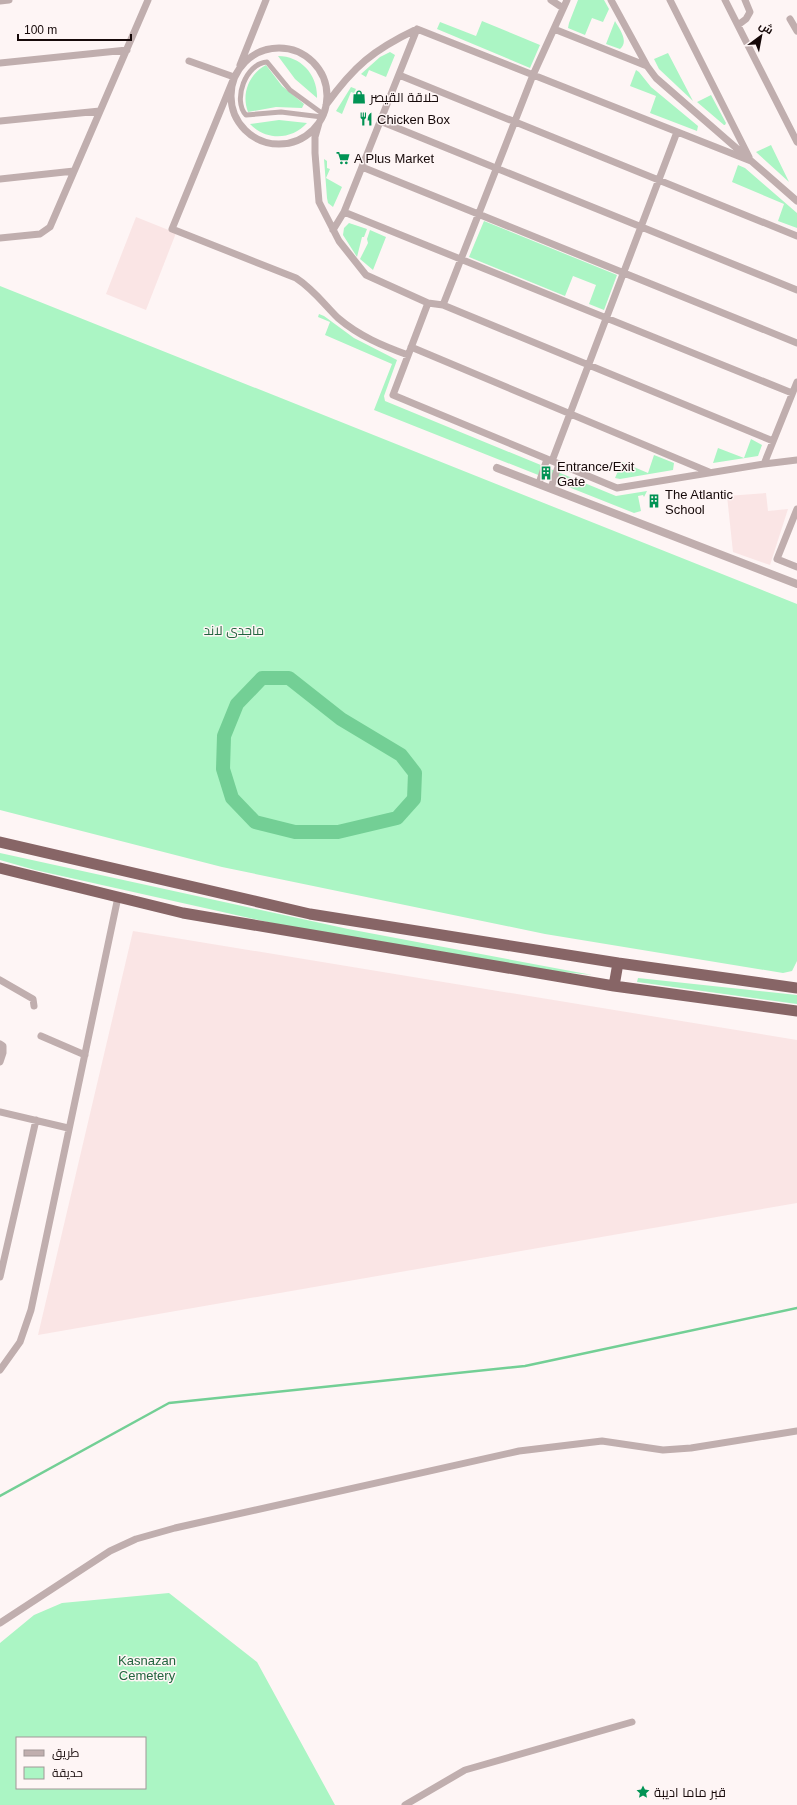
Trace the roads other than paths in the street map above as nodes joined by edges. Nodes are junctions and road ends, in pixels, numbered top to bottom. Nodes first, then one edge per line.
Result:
1 (9, 0) edge
2 (148, 0) edge
3 (266, 0) edge
4 (551, 0) edge
5 (567, 0) edge
6 (611, 0) edge
7 (671, 0) edge
8 (725, 0) edge
9 (745, 0) edge
10 (0, 1) edge
11 (564, 8) junction
12 (797, 20) edge
13 (738, 25) junction
14 (417, 29) junction
15 (554, 29) junction
16 (797, 31) edge
17 (127, 50) junction
18 (189, 61) dead end
19 (0, 63) edge
20 (647, 66) junction
21 (399, 75) junction
22 (533, 75) junction
23 (235, 77) junction
24 (325, 82) junction
25 (341, 84) junction
26 (326, 105) junction
27 (100, 111) junction
28 (321, 118) junction
29 (0, 121) edge
30 (380, 121) junction
31 (515, 122) junction
32 (677, 132) junction
33 (302, 138) junction
34 (797, 142) edge
35 (315, 146) junction
36 (751, 161) junction
37 (362, 167) junction
38 (496, 168) junction
39 (74, 171) junction
40 (0, 179) edge
41 (658, 180) junction
42 (797, 201) edge
43 (344, 212) junction
44 (478, 214) junction
45 (640, 227) junction
46 (333, 230) junction
47 (797, 236) edge
48 (0, 238) edge
49 (461, 259) junction
50 (624, 273) junction
51 (797, 290) edge
52 (428, 303) junction
53 (443, 305) junction
54 (606, 318) junction
55 (797, 343) edge
56 (411, 347) junction
57 (408, 356) junction
58 (588, 365) junction
59 (797, 382) edge
60 (792, 393) junction
61 (570, 414) junction
62 (773, 441) junction
63 (797, 460) edge
64 (553, 461) junction
65 (764, 464) junction
66 (497, 468) dead end
67 (710, 472) junction
68 (538, 483) junction
69 (551, 488) junction
70 (797, 509) edge
71 (797, 567) edge
72 (797, 584) edge
73 (0, 842) edge
74 (0, 868) edge
75 (118, 897) junction
76 (618, 963) junction
77 (0, 980) edge
78 (614, 986) junction
79 (796, 986) edge
80 (34, 1006) dead end
81 (797, 1011) edge
82 (41, 1036) dead end
83 (0, 1044) edge
84 (85, 1055) junction
85 (0, 1062) edge
86 (0, 1112) edge
87 (36, 1120) junction
88 (68, 1128) junction
89 (2, 1264) edge
90 (0, 1277) edge
91 (0, 1370) edge
92 (797, 1431) edge
93 (1, 1620) edge
94 (632, 1722) dead end
95 (405, 1805) edge

1 - 10 street
2 - 17 street
3 - 23 street
4 - 11 street
5 - 11 street
6 - 20 street
7 - 36 street
8 - 13 street
9 - 13 street
11 - 15 street
12 - 16 street
13 - 34 street
14 - 21 street
14 - 22 street
14 - 25 street
15 - 20 street
15 - 22 street
17 - 19 street
17 - 27 street
18 - 23 street
20 - 36 street
21 - 30 street
21 - 31 street
22 - 31 street
22 - 32 street
23 - 24 street
23 - 33 street
23 - 57 street
24 - 25 street
24 - 26 street
25 - 26 street
26 - 28 street
27 - 29 street
27 - 39 street
28 - 28 street
28 - 33 street
28 - 35 street
30 - 37 street
30 - 38 street
31 - 38 street
31 - 41 street
32 - 36 street
32 - 41 street
33 - 35 street
35 - 46 street
36 - 42 street
37 - 43 street
37 - 44 street
38 - 44 street
38 - 45 street
39 - 40 street
39 - 48 street
41 - 45 street
41 - 47 street
43 - 46 street
43 - 49 street
44 - 49 street
44 - 50 street
45 - 50 street
45 - 51 street
46 - 52 street
49 - 53 street
49 - 54 street
50 - 54 street
50 - 55 street
52 - 53 street
52 - 56 street
53 - 58 street
54 - 58 street
54 - 60 street
56 - 57 street
56 - 61 street
57 - 64 street
58 - 61 street
58 - 62 street
59 - 60 street
60 - 62 street
61 - 64 street
61 - 67 street
62 - 65 street
63 - 65 street
64 - 67 street
64 - 68 street
64 - 69 street
65 - 67 street
66 - 68 street
68 - 69 street
69 - 72 street
70 - 71 street
73 - 76 highway
74 - 75 highway
75 - 78 highway
75 - 84 street
76 - 78 highway
76 - 79 highway
77 - 80 street
78 - 81 highway
82 - 84 street
83 - 85 street
84 - 88 street
86 - 87 street
87 - 88 street
87 - 89 street
88 - 91 street
89 - 90 street
92 - 93 street
94 - 95 street

